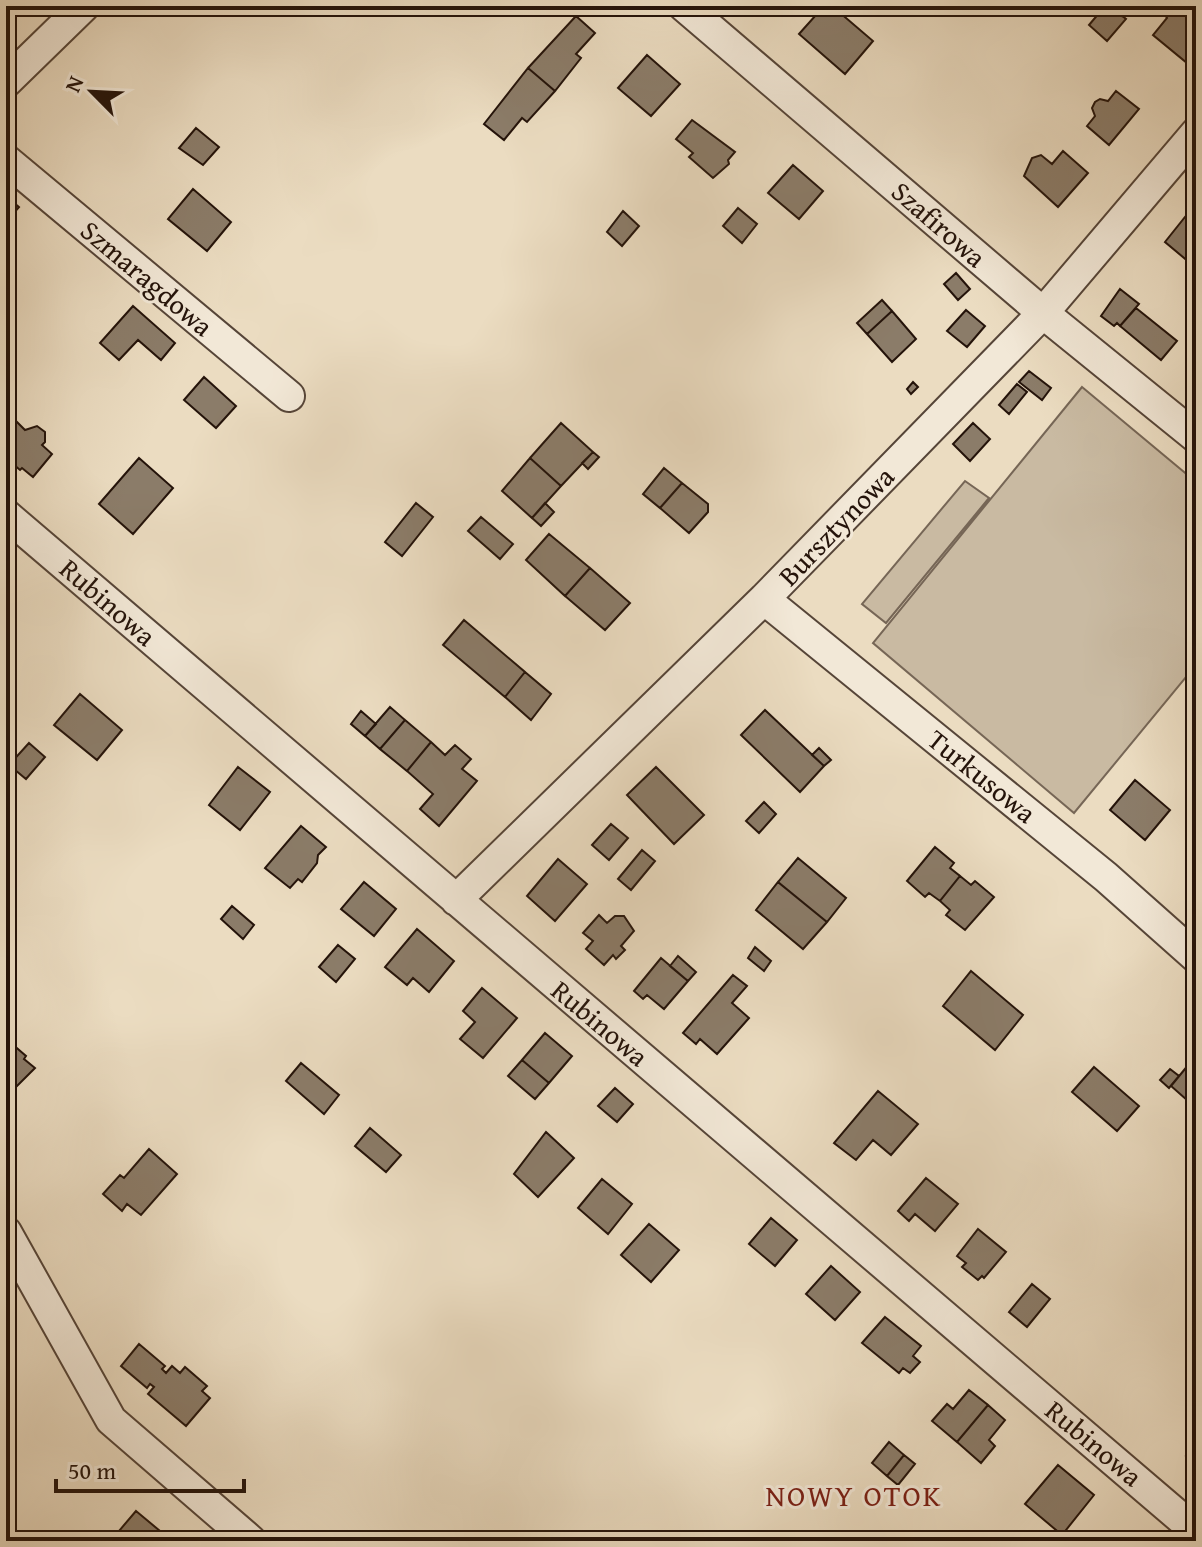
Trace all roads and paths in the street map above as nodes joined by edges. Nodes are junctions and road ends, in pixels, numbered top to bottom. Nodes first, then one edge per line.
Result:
1 (84, 6) edge
2 (684, 6) edge
3 (6, 82) edge
4 (1196, 133) edge
5 (6, 160) edge
6 (1043, 313) junction
7 (289, 396) dead end
8 (1196, 437) edge
9 (6, 515) edge
10 (764, 599) junction
11 (456, 900) junction
12 (1196, 957) edge
13 (6, 1232) edge
14 (1196, 1531) edge
15 (251, 1541) edge

1 - 3 street
2 - 6 street, Szafirowa
4 - 6 street, Bursztynowa
5 - 7 street, Szmaragdowa
6 - 8 street, Szafirowa
6 - 10 street, Bursztynowa
9 - 11 street, Rubinowa
10 - 11 street, Bursztynowa
10 - 12 street, Turkusowa
11 - 14 street, Rubinowa
13 - 15 street

